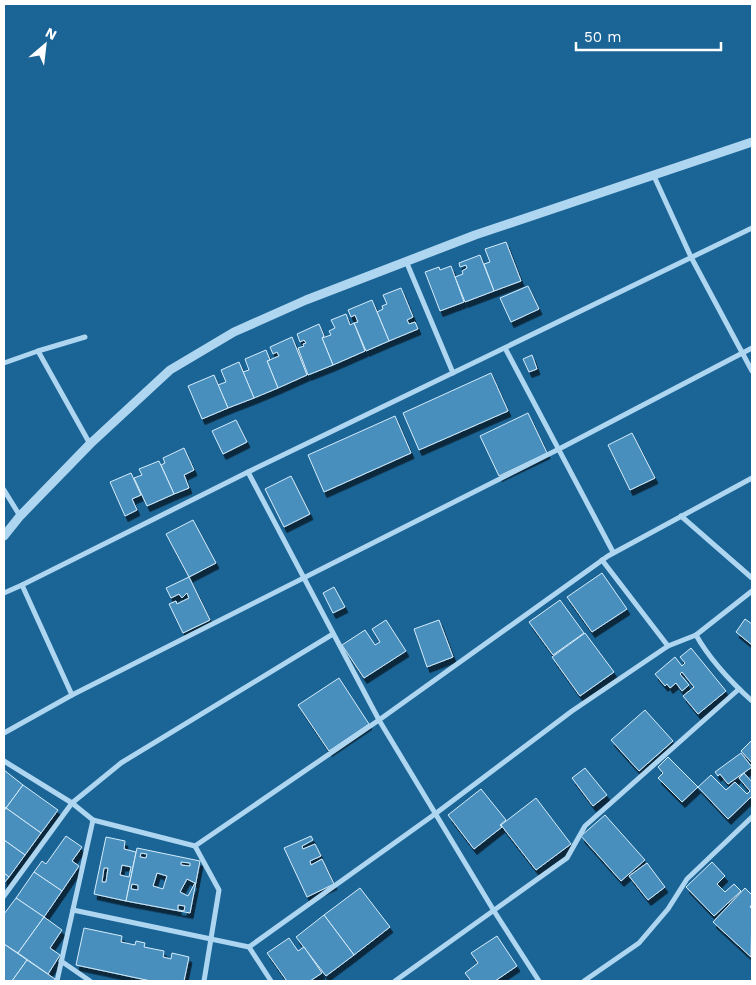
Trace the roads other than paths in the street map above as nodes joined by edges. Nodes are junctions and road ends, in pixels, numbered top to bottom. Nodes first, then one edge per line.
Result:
1 (752, 142) edge
2 (653, 174) junction
3 (752, 228) edge
4 (692, 257) junction
5 (406, 261) junction
6 (85, 337) dead end
7 (505, 348) junction
8 (752, 348) edge
9 (38, 350) junction
10 (743, 353) junction
11 (4, 363) edge
12 (752, 371) edge
13 (453, 372) junction
14 (90, 444) junction
15 (559, 449) junction
16 (248, 472) junction
17 (752, 478) edge
18 (4, 490) edge
19 (20, 516) junction
20 (681, 516) junction
21 (4, 536) edge
22 (614, 552) junction
23 (602, 560) junction
24 (303, 578) junction
25 (752, 578) edge
26 (22, 586) junction
27 (752, 591) edge
28 (4, 593) edge
29 (333, 634) junction
30 (696, 635) junction
31 (668, 646) junction
32 (739, 689) junction
33 (72, 695) junction
34 (752, 701) edge
35 (378, 720) junction
36 (4, 733) edge
37 (4, 761) edge
38 (72, 803) junction
39 (435, 814) junction
40 (752, 818) edge
41 (93, 820) junction
42 (194, 846) junction
43 (4, 896) edge
44 (73, 910) junction
45 (494, 911) junction
46 (211, 939) junction
47 (249, 947) junction
48 (61, 962) junction
49 (57, 981) edge
50 (90, 981) edge
51 (204, 981) edge
52 (271, 981) edge
53 (395, 981) edge
54 (539, 981) edge
55 (584, 981) edge

1 - 2 street
2 - 4 street
2 - 5 street
3 - 4 street
4 - 7 street
4 - 10 street
5 - 13 street
5 - 14 street
6 - 9 street
7 - 13 street
7 - 15 street
8 - 10 street
9 - 11 street
9 - 14 street
10 - 12 street
10 - 15 street
13 - 16 street
14 - 19 street
15 - 22 street
15 - 24 street
16 - 24 street
16 - 26 street
17 - 20 street
18 - 19 street
19 - 21 street
20 - 22 street
20 - 25 street
22 - 23 street
23 - 31 street
23 - 35 street
24 - 29 street
24 - 33 street
26 - 28 street
26 - 33 street
27 - 30 street
29 - 35 street
29 - 38 street
30 - 31 street
30 - 32 street
31 - 39 street
32 - 34 street
32 - 45 street
33 - 36 street
35 - 39 street
35 - 42 street
37 - 38 street
38 - 41 street
38 - 43 street
39 - 45 street
39 - 47 street
40 - 55 street
41 - 42 street
41 - 44 street
42 - 46 street
44 - 46 street
44 - 48 street
45 - 53 street
45 - 54 street
46 - 47 street
46 - 51 street
47 - 52 street
48 - 49 street
48 - 50 street

